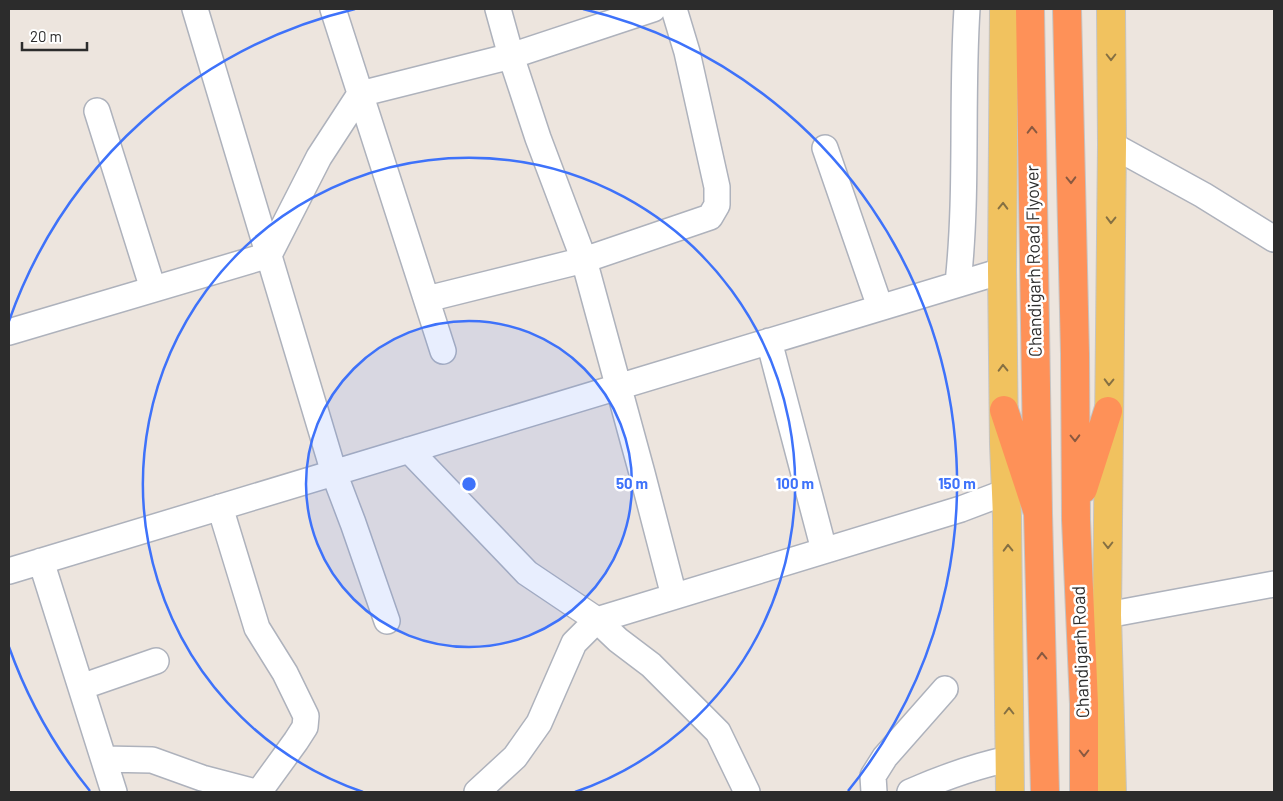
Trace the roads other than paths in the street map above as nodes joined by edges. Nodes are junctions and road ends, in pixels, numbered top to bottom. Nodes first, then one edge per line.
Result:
1 (195, 9) edge
2 (333, 9) edge
3 (498, 9) edge
4 (654, 9) edge
5 (674, 9) edge
6 (967, 9) edge
7 (1004, 9) edge
8 (1030, 9) edge
9 (1066, 9) edge
10 (1111, 9) edge
11 (511, 56) junction
12 (360, 94) junction
13 (97, 111) dead end
14 (1112, 145) junction
15 (826, 148) dead end
16 (1274, 239) edge
17 (269, 255) junction
18 (584, 260) junction
19 (1002, 271) junction
20 (958, 283) junction
21 (153, 289) junction
22 (426, 300) junction
23 (880, 307) junction
24 (9, 332) edge
25 (769, 341) junction
26 (443, 351) dead end
27 (618, 386) junction
28 (1004, 410) junction
29 (1108, 411) junction
30 (409, 450) junction
31 (334, 473) junction
32 (1006, 492) junction
33 (220, 507) junction
34 (1076, 512) junction
35 (1038, 513) junction
36 (824, 550) junction
37 (41, 561) junction
38 (9, 571) edge
39 (1274, 584) edge
40 (674, 596) junction
41 (1107, 614) junction
42 (596, 620) junction
43 (387, 621) dead end
44 (156, 661) dead end
45 (81, 688) junction
46 (945, 690) dead end
47 (104, 759) junction
48 (1009, 760) junction
49 (114, 792) edge
50 (257, 792) edge
51 (477, 792) edge
52 (747, 792) edge
53 (874, 792) edge
54 (910, 792) edge
55 (1010, 792) edge
56 (1045, 792) edge
57 (1084, 792) edge
58 (1112, 792) edge

1 - 17 street
2 - 12 street
3 - 11 street
4 - 11 street
5 - 18 street
6 - 20 street
19 -> 7 main road
35 -> 8 highway, Chandigarh Road Flyover
9 -> 34 highway
10 -> 14 main road
11 - 12 street
11 - 18 street
12 - 17 street
12 - 22 street
13 - 21 street
14 - 16 street
14 -> 29 main road
15 - 23 street
17 - 21 street
17 - 31 street
18 - 22 street
18 - 27 street
19 - 20 street
28 -> 19 main road
20 - 23 street
21 - 24 street
22 - 26 street
23 - 25 street
25 - 27 street
25 - 36 street
27 - 30 street
27 - 40 street
28 - 32 main road
28 - 35 highway
29 - 34 highway
29 -> 41 main road
30 - 31 street
30 - 42 street
31 - 33 street
31 - 43 street
32 - 36 street
48 -> 32 main road
33 - 37 street
33 - 50 street
34 -> 57 highway, Chandigarh Road
56 -> 35 highway, Chandigarh Road Flyover
36 - 40 street
37 - 38 street
37 - 45 street
39 - 41 street
40 - 42 street
41 - 58 main road
42 - 51 street
42 - 52 street
44 - 45 street
45 - 47 street
46 - 53 street
47 - 49 street
47 - 50 street
48 - 54 street
48 - 55 main road

